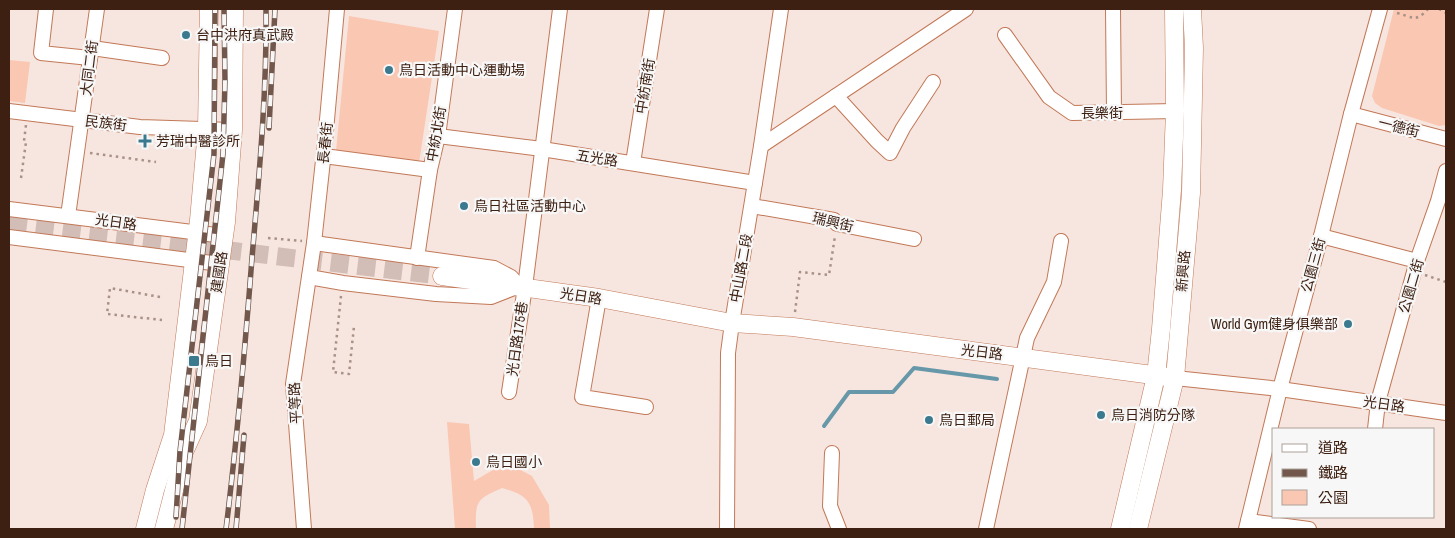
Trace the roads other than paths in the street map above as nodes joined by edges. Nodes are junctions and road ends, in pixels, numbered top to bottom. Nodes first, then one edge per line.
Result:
1 (46, 9) edge
2 (97, 9) edge
3 (209, 9) edge
4 (234, 9) edge
5 (336, 9) edge
6 (455, 9) edge
7 (560, 9) edge
8 (657, 9) edge
9 (781, 9) edge
10 (966, 9) edge
11 (1113, 9) edge
12 (1174, 9) edge
13 (1192, 9) edge
14 (1380, 9) edge
15 (1005, 35) dead end
16 (91, 53) junction
17 (162, 58) dead end
18 (933, 82) dead end
19 (836, 96) junction
20 (9, 111) edge
21 (1175, 112) junction
22 (1114, 113) junction
23 (1351, 114) junction
24 (83, 120) junction
25 (206, 130) junction
26 (233, 130) junction
27 (438, 136) junction
28 (1446, 139) edge
29 (761, 146) junction
30 (542, 149) junction
31 (324, 156) junction
32 (633, 163) junction
33 (430, 170) junction
34 (1446, 171) edge
35 (755, 183) junction
36 (752, 206) junction
37 (9, 209) edge
38 (68, 216) junction
39 (197, 234) junction
40 (224, 236) junction
41 (1320, 236) junction
42 (9, 237) edge
43 (914, 238) dead end
44 (1061, 241) dead end
45 (314, 243) junction
46 (417, 258) junction
47 (194, 260) junction
48 (220, 264) junction
49 (1416, 267) junction
50 (442, 276) tunnel mouth
51 (309, 277) junction
52 (522, 286) junction
53 (599, 298) junction
54 (732, 323) junction
55 (1023, 357) junction
56 (1156, 376) junction
57 (1175, 378) junction
58 (1280, 389) junction
59 (509, 392) dead end
60 (1378, 402) junction
61 (646, 408) dead end
62 (1446, 413) edge
63 (1375, 428) edge
64 (832, 453) dead end
65 (1247, 525) edge
66 (145, 529) edge
67 (164, 529) edge
68 (304, 529) edge
69 (727, 529) edge
70 (839, 529) edge
71 (986, 529) edge
72 (1120, 529) edge
73 (1138, 529) edge
74 (1309, 529) edge

1 - 16 street
2 - 16 street, 大同二街
3 - 25 main road, 建國路
4 - 26 main road, 建國路
5 - 31 street, 長春街
6 - 27 street, 中紡北街
7 - 30 street, 光日路175巷
8 - 32 street, 中紡南街
9 - 29 street, 中山路二段
10 - 19 street
11 - 22 street
12 - 21 main road, 新興路
13 - 57 main road, 新興路
14 - 23 street, 公園三街
15 - 22 street, 長樂街
16 - 17 street
16 - 24 street, 大同二街
18 - 19 street
19 - 29 street
20 - 24 street, 民族街
21 - 22 street, 長樂街
21 - 56 main road, 新興路
23 - 28 street, 一德街
23 - 41 street, 公園三街
24 - 25 street, 民族街
24 - 38 street, 大同二街
25 - 26 street, 民族街
25 - 39 main road, 建國路
26 - 40 main road, 建國路
27 - 30 street, 五光路
27 - 33 street, 中紡北街
29 - 35 street, 中山路二段
30 - 32 street, 五光路
30 - 52 street, 光日路175巷
31 - 33 street
31 - 45 street, 長春街
32 - 35 street, 五光路
33 - 46 street, 中紡北街
34 - 49 street, 公園二街
35 - 36 street, 中山路二段
36 - 43 street, 瑞興街
36 - 54 street, 中山路二段
37 - 38 street, 光日路
38 - 39 street, 光日路
39 - 40 street, 光日路
39 - 47 main road, 建國路
40 - 48 main road, 建國路
41 - 49 street
41 - 58 street, 公園三街
42 - 47 street
44 - 55 street
45 - 46 street, 光日路
45 - 51 street, 長春街
46 - 52 street, 光日路
47 - 48 street
47 - 66 main road, 建國路
48 - 67 main road, 建國路
49 - 60 street, 公園二街
50 - 52 main road, 光日路
51 - 52 street, 光日路
51 - 68 street, 平等路
52 - 53 main road, 光日路
52 - 59 street, 光日路175巷
53 - 54 main road, 光日路
53 - 61 street
54 - 55 main road, 光日路
54 - 69 street, 中山路二段
55 - 56 main road, 光日路
55 - 71 street
56 - 57 main road, 光日路
56 - 72 main road, 新興路
57 - 58 street, 光日路
57 - 73 main road, 新興路
58 - 60 street, 光日路
58 - 65 street, 公園三街
60 - 62 street, 光日路
60 - 63 street, 公園二街
64 - 70 street
65 - 74 street

